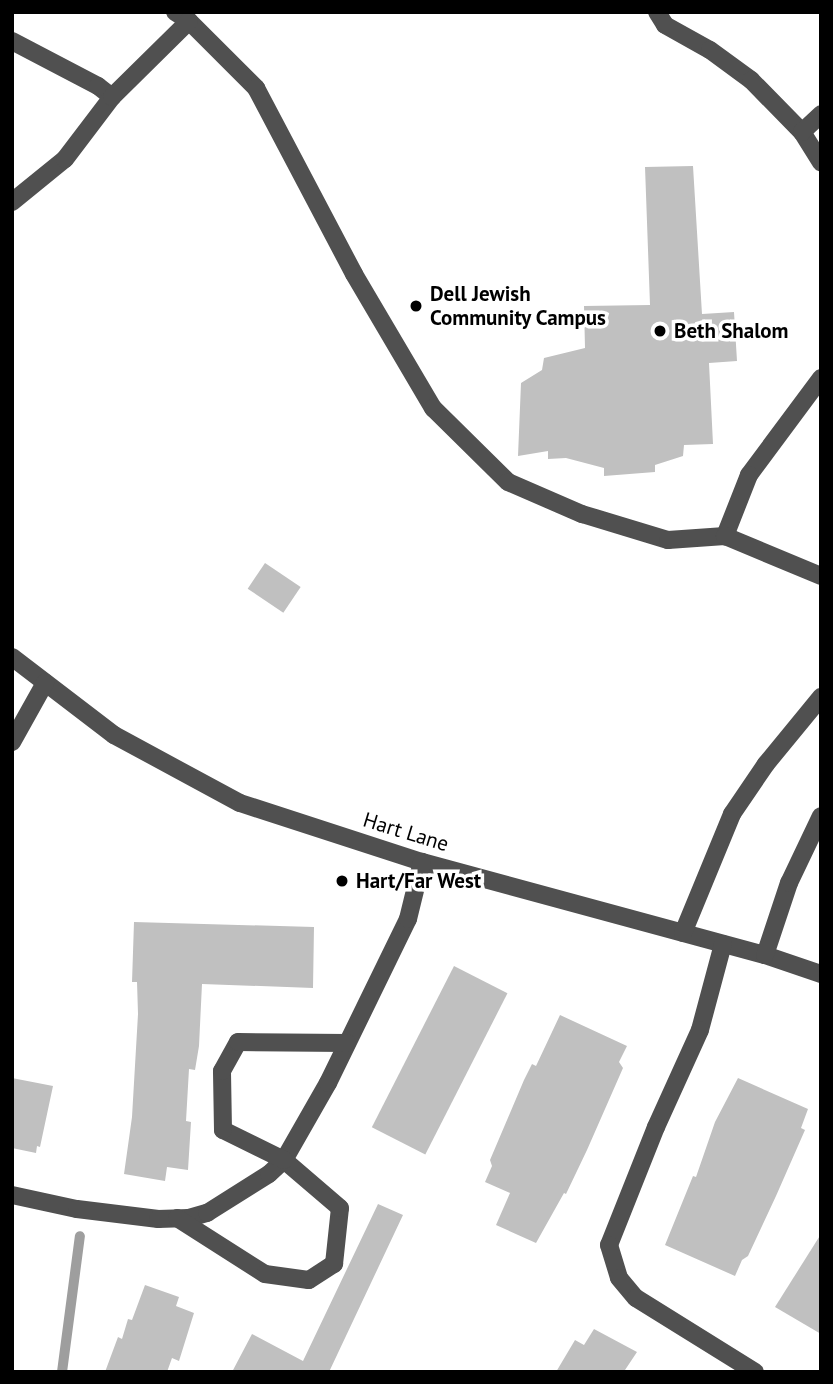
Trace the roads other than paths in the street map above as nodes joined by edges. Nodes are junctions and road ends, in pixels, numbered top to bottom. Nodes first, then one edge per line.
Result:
1 (657, 12) edge
2 (182, 17) edge
3 (12, 41) edge
4 (112, 97) junction
5 (821, 114) edge
6 (802, 132) junction
7 (821, 163) edge
8 (12, 202) edge
9 (821, 378) edge
10 (725, 536) junction
11 (821, 576) edge
12 (12, 657) edge
13 (45, 683) junction
14 (821, 697) edge
15 (12, 742) edge
16 (821, 816) edge
17 (422, 862) junction
18 (683, 933) junction
19 (723, 944) junction
20 (765, 956) junction
21 (821, 974) edge
22 (347, 1043) junction
23 (284, 1160) junction
24 (12, 1195) edge
25 (177, 1218) junction
26 (755, 1372) edge

1 - 6 street
2 - 4 street
2 - 10 street
3 - 4 street
4 - 8 street
5 - 6 street
6 - 7 street
9 - 10 street
10 - 11 street
12 - 13 street, Hart Lane
13 - 15 street
13 - 17 street, Hart Lane
14 - 18 street
16 - 20 street
17 - 18 street, Hart Lane
17 - 22 street
18 - 19 street, Hart Lane
19 - 20 street, Hart Lane
19 - 26 street
20 - 21 street, Hart Lane
22 - 23 street
22 - 23 street
23 - 25 street
23 - 25 street
24 - 25 street

